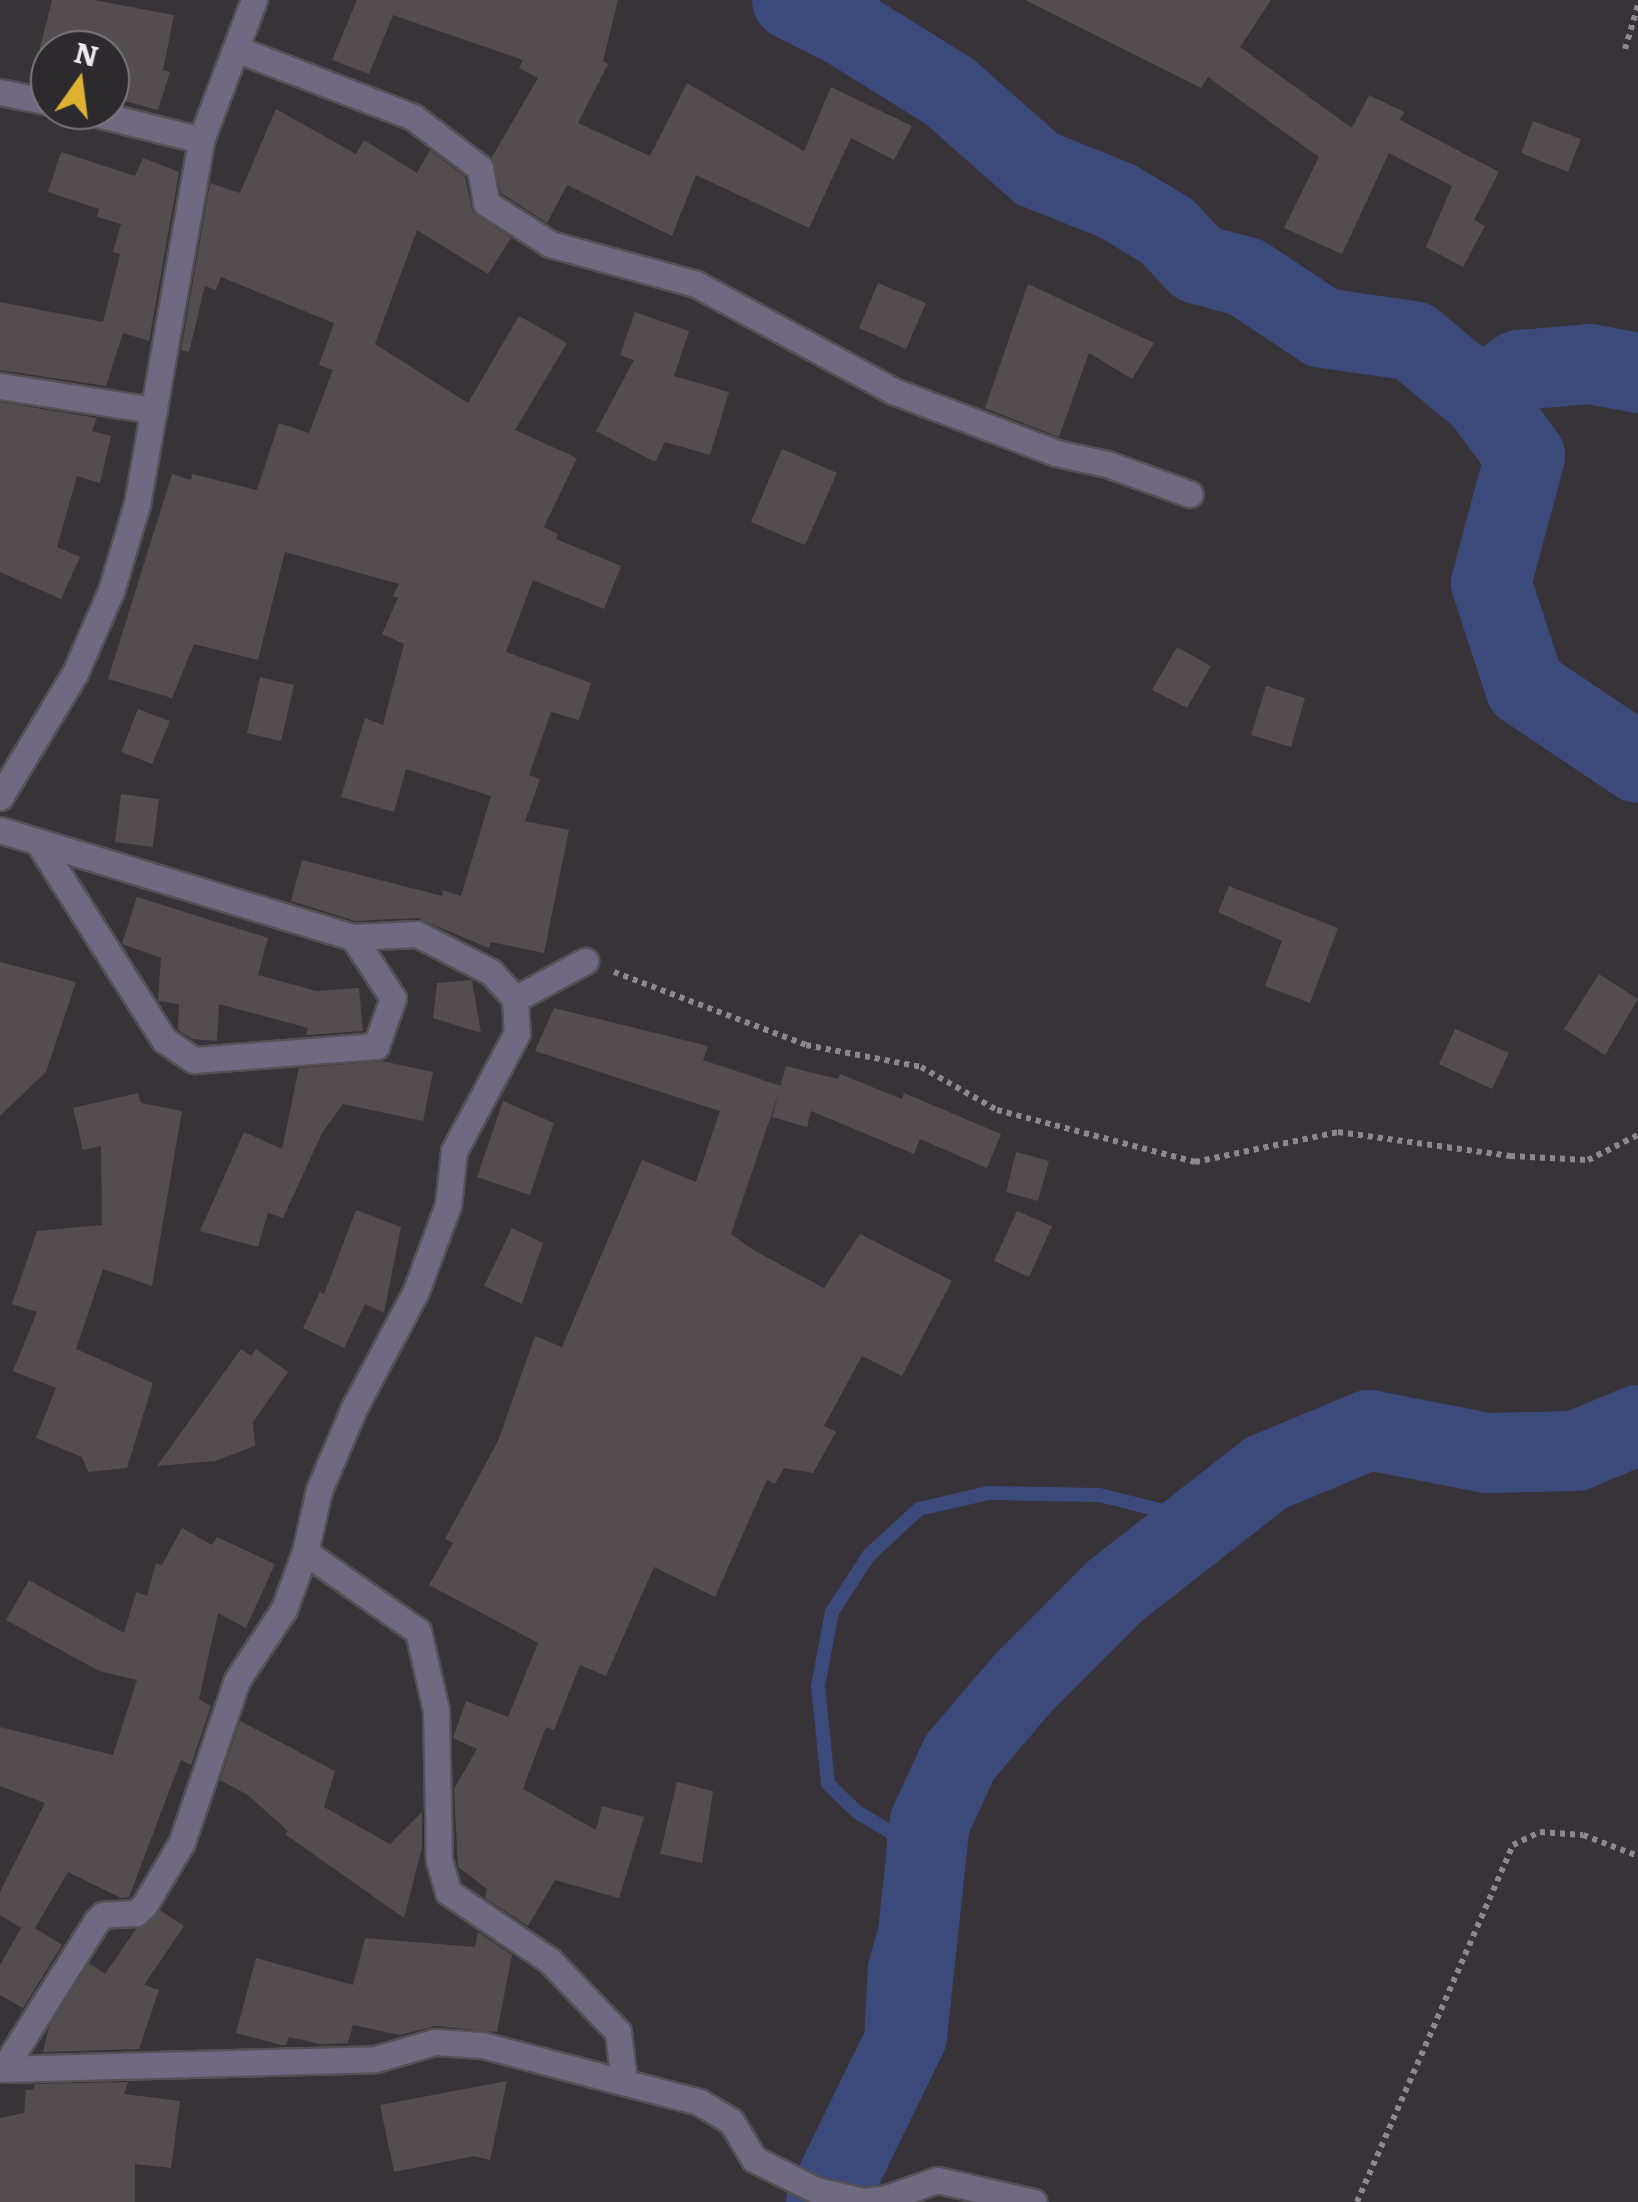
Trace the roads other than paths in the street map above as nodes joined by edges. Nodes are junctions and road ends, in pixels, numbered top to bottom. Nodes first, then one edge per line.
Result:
1 (254, 0) edge
2 (236, 49) junction
3 (0, 92) edge
4 (30, 98) edge
5 (130, 122) edge
6 (201, 140) junction
7 (0, 386) edge
8 (154, 410) junction
9 (1190, 494) dead end
10 (0, 797) edge
11 (0, 830) edge
12 (38, 842) junction
13 (353, 936) junction
14 (584, 961) road end
15 (515, 999) junction
16 (306, 1552) junction
17 (2, 2068) edge
18 (624, 2082) junction
19 (1034, 2202) edge

1 - 2 street
2 - 6 street
2 - 9 street
3 - 4 street
5 - 6 street
6 - 8 street
7 - 8 street
8 - 10 street
11 - 12 street
12 - 13 street
12 - 13 street
13 - 15 street
14 - 15 street
15 - 16 street
16 - 17 street
16 - 18 street
17 - 18 street
18 - 19 street

